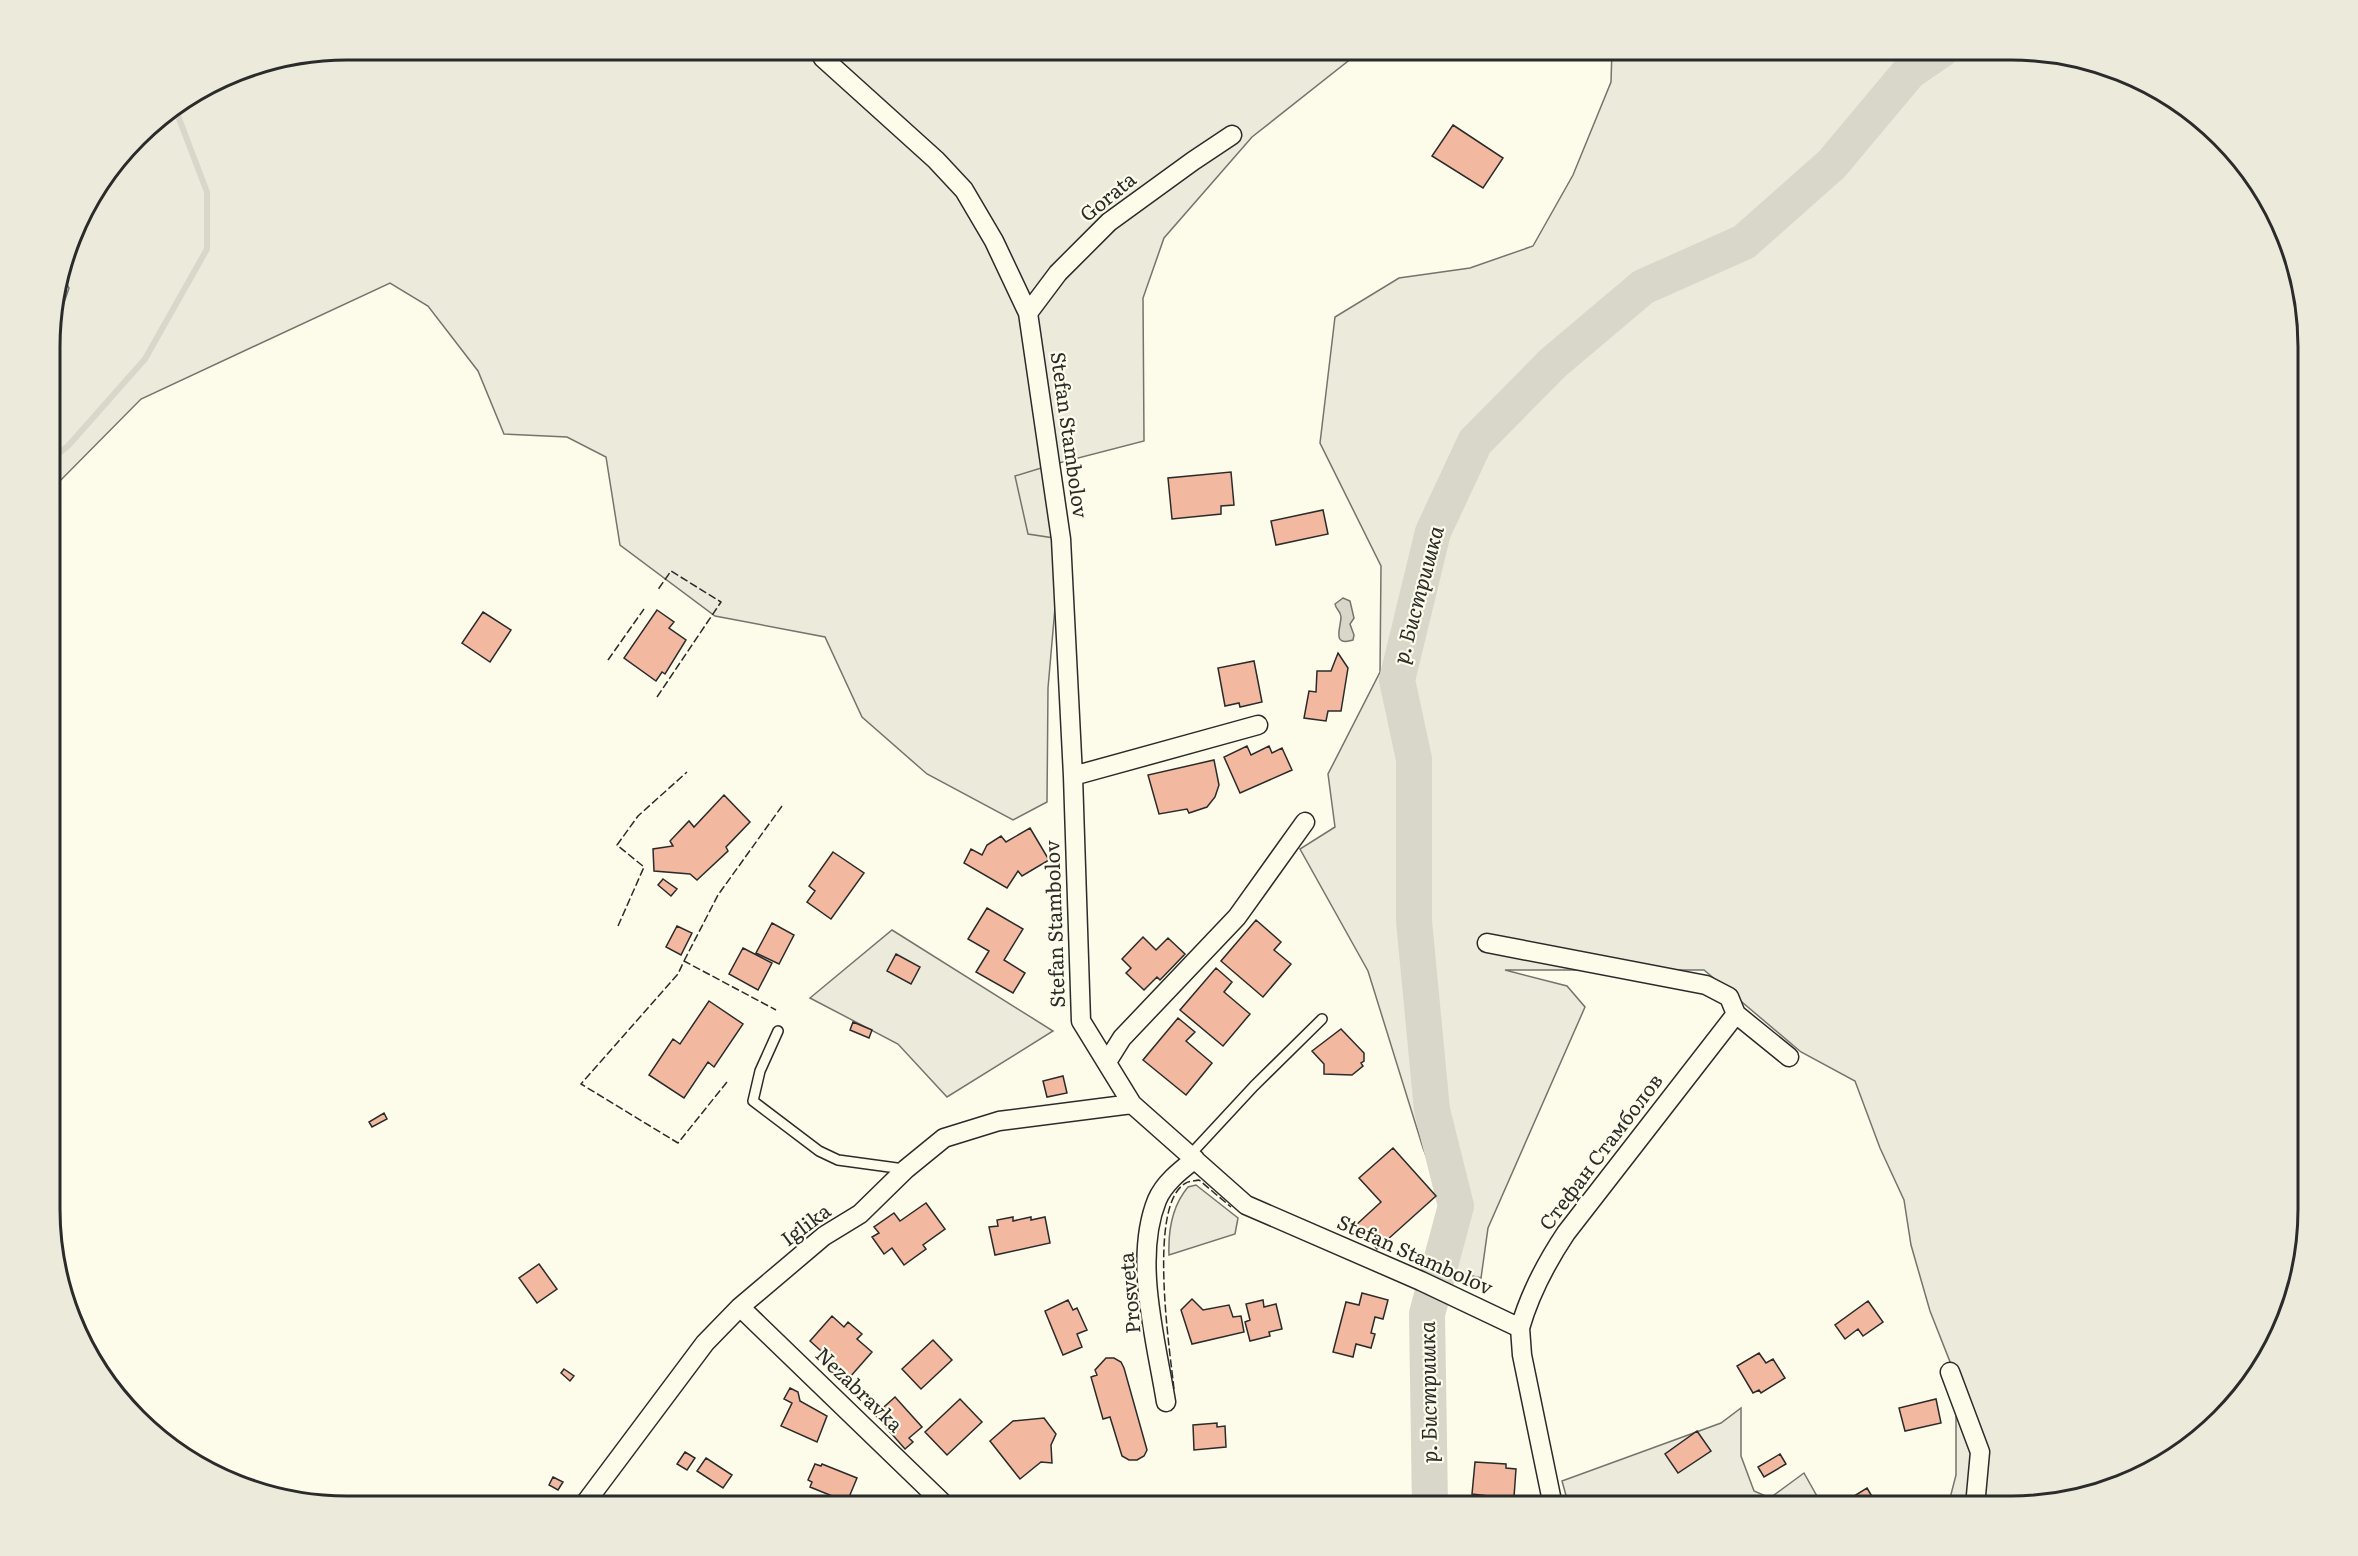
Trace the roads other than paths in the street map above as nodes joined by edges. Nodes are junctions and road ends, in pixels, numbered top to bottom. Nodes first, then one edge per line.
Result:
1 (825, 60) edge
2 (1232, 135) dead end
3 (1028, 313) junction
4 (1258, 725) dead end
5 (1073, 776) junction
6 (1305, 822) dead end
7 (1487, 943) dead end
8 (1736, 1014) junction
9 (1322, 1019) dead end
10 (778, 1031) dead end
11 (1789, 1057) dead end
12 (1107, 1062) junction
13 (1132, 1104) junction
14 (1192, 1157) junction
15 (906, 1169) junction
16 (740, 1307) junction
17 (1520, 1328) junction
18 (1950, 1372) dead end
19 (1166, 1402) dead end
20 (590, 1496) edge
21 (936, 1496) edge
22 (1551, 1496) edge
23 (1976, 1496) edge

1 - 3 street, Stefan Stambolov
2 - 3 street, Gorata
3 - 5 street, Stefan Stambolov
4 - 5 street
5 - 12 street, Stefan Stambolov
6 - 12 street
7 - 8 street
8 - 11 street
8 - 17 street, Стефан Стамболов
9 - 14 lane
10 - 15 lane
12 - 13 street, Stefan Stambolov
13 - 14 street, Stefan Stambolov
13 - 15 street, Iglika
14 - 17 street, Stefan Stambolov
14 - 19 street, Prosveta
15 - 16 street, Iglika
16 - 20 street, Iglika
16 - 21 street, Nezabravka
17 - 22 street
18 - 23 street

